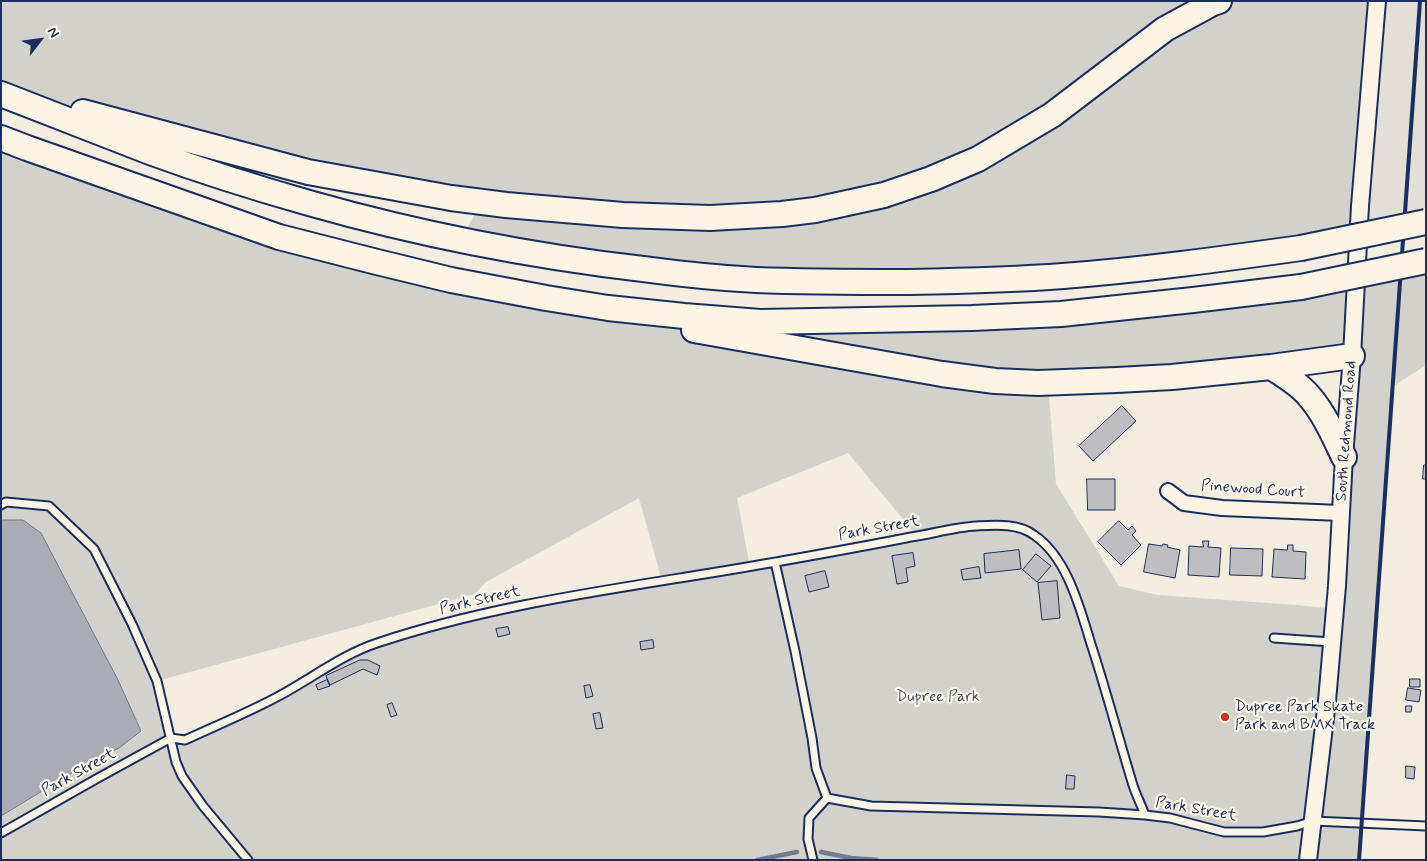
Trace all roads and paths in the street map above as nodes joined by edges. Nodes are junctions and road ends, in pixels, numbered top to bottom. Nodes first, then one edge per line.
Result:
1 (1219, 1) edge
2 (1377, 1) edge
3 (1, 92) edge
4 (1, 138) edge
5 (1426, 222) edge
6 (1426, 261) edge
7 (608, 308) junction
8 (1352, 356) junction
9 (1271, 367) junction
10 (1344, 457) junction
11 (1168, 491) dead end
12 (1, 505) edge
13 (1340, 513) junction
14 (775, 562) junction
15 (1274, 638) dead end
16 (1332, 642) junction
17 (171, 738) junction
18 (826, 798) junction
19 (1146, 815) junction
20 (1313, 821) junction
21 (1426, 826) edge
22 (1, 833) edge
23 (248, 860) edge
24 (813, 860) edge
25 (1308, 860) edge

1 - 3 highway
2 - 8 street, South Redmond Road
3 - 5 highway, bridge
4 - 7 highway
6 - 7 highway, bridge
7 - 9 highway
8 - 9 highway
8 - 10 street, South Redmond Road
9 - 10 highway
10 - 13 street, South Redmond Road
11 - 13 street, Pinewood Court
12 - 17 lane
13 - 16 street, South Redmond Road
14 - 17 lane, Park Street
14 - 18 lane
14 - 19 lane, Park Street
15 - 16 lane
16 - 20 street, South Redmond Road
17 - 22 lane, Park Street
17 - 23 lane
18 - 19 lane
18 - 24 lane
19 - 20 lane, Park Street
20 - 21 lane, Park Street
20 - 25 street, South Redmond Road

